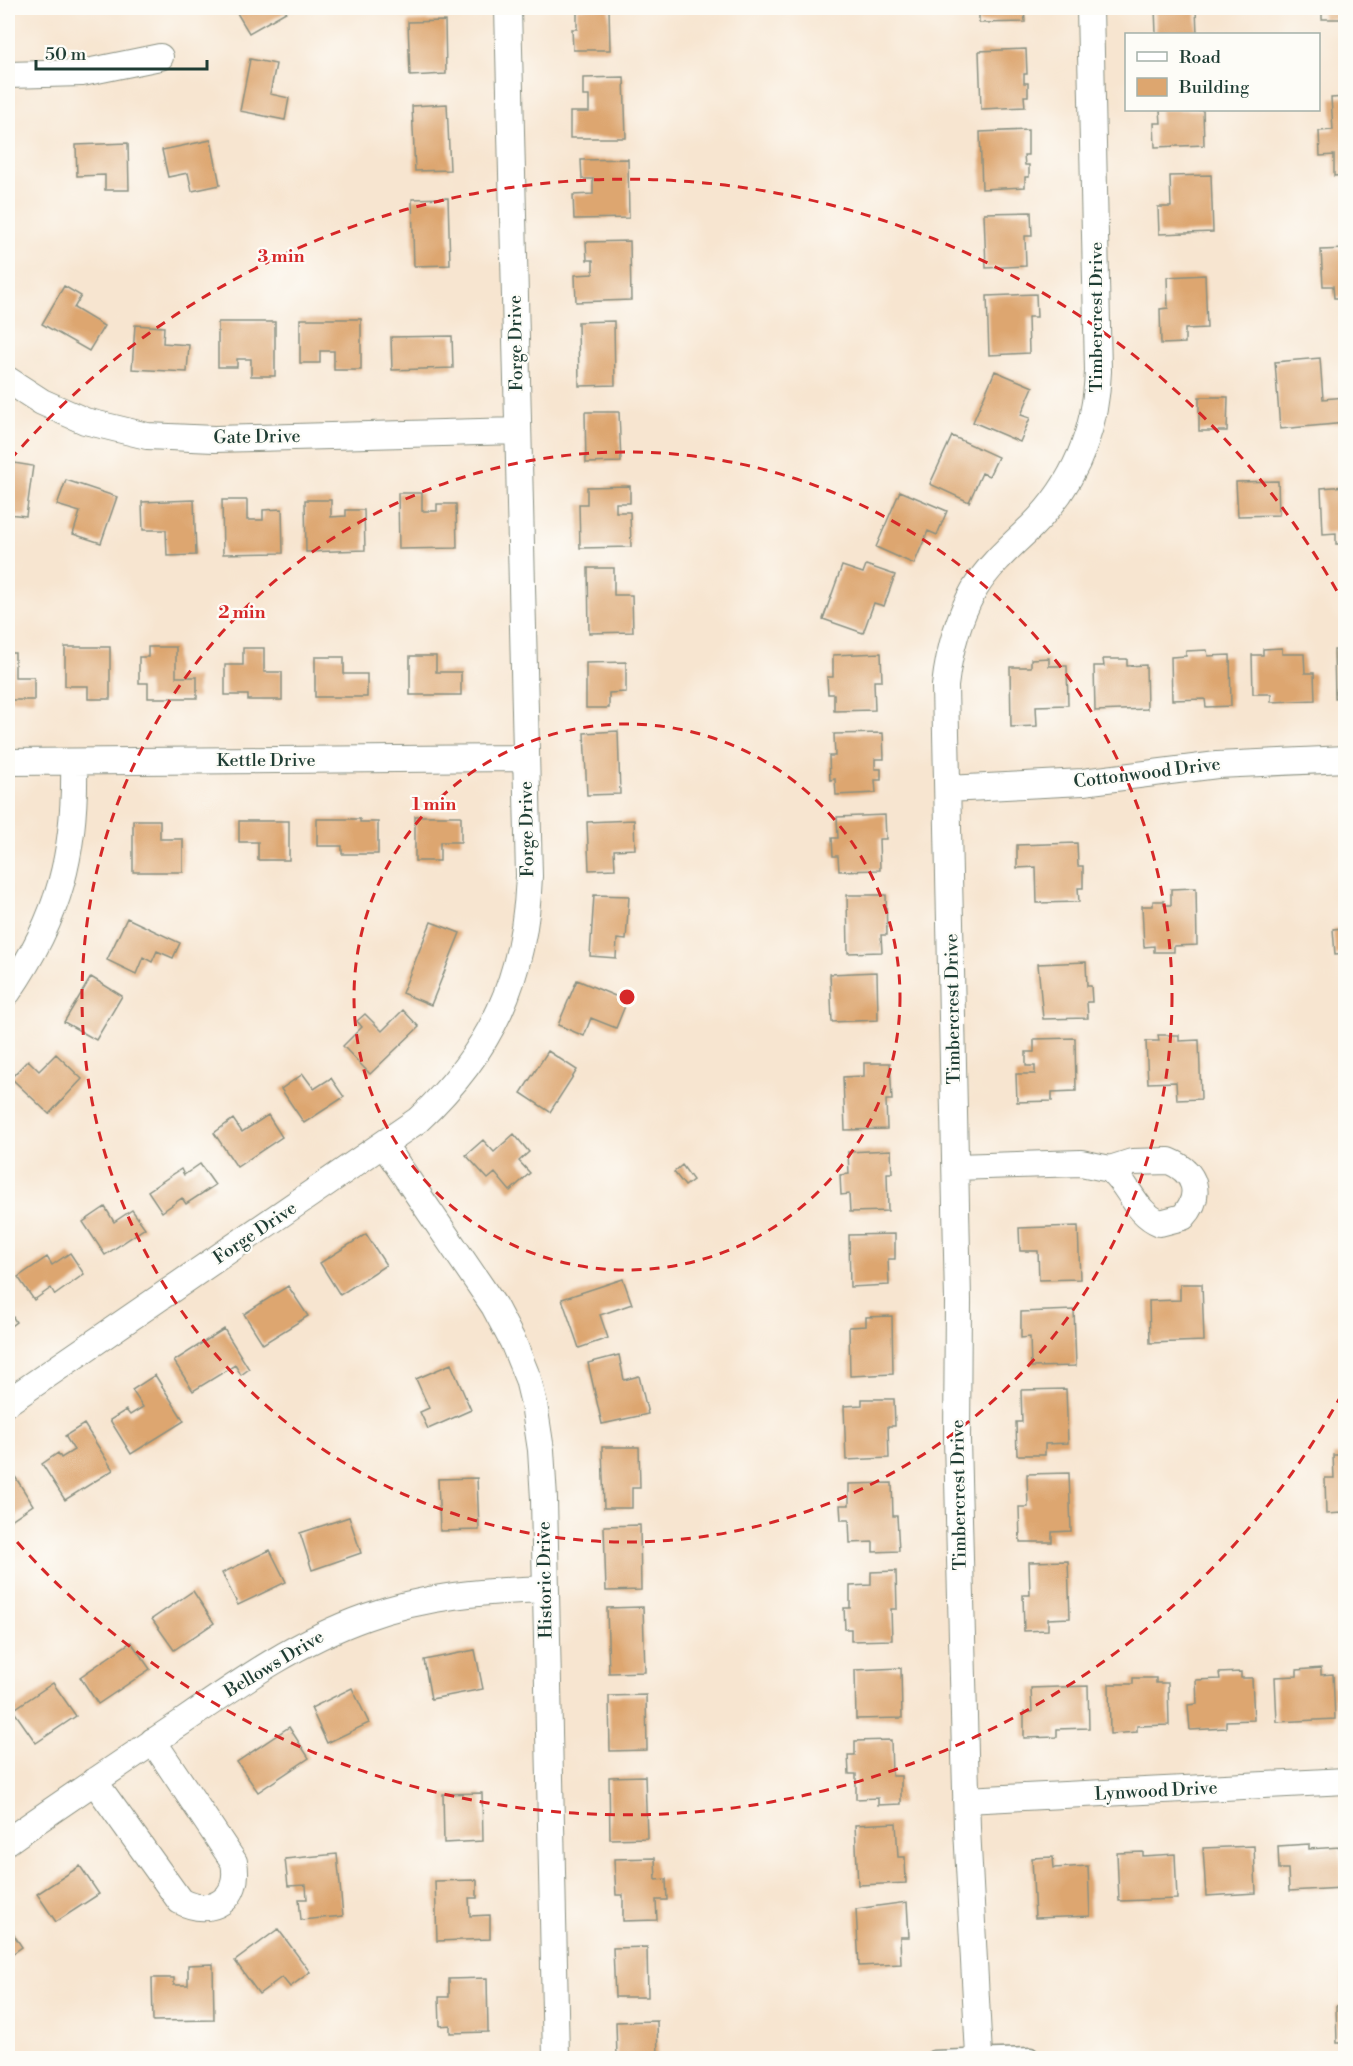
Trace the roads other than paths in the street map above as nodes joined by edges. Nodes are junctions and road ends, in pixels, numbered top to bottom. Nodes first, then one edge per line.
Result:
1 (508, 8) edge
2 (1090, 8) edge
3 (160, 57) dead end
4 (8, 75) edge
5 (8, 380) edge
6 (518, 431) junction
7 (525, 758) junction
8 (1346, 759) edge
9 (8, 762) edge
10 (74, 762) junction
11 (948, 789) junction
12 (8, 992) edge
13 (384, 1145) junction
14 (956, 1167) junction
15 (1110, 1168) dead end
16 (8, 1402) edge
17 (545, 1589) junction
18 (153, 1741) junction
19 (94, 1781) junction
20 (1346, 1781) edge
21 (966, 1800) junction
22 (8, 1841) edge
23 (1031, 2054) dead end
24 (979, 2056) junction
25 (933, 2057) edge
26 (556, 2058) edge

1 - 6 street, Forge Drive
2 - 11 street, Timbercrest Drive
3 - 4 street
5 - 6 street, Gate Drive
6 - 7 street, Forge Drive
7 - 10 street, Kettle Drive
7 - 13 street, Forge Drive
8 - 11 street, Cottonwood Drive
9 - 10 street, Kettle Drive
10 - 12 street
11 - 14 street, Timbercrest Drive
13 - 16 street, Forge Drive
13 - 17 street, Historic Drive
14 - 15 street
14 - 21 street, Timbercrest Drive
17 - 18 street, Bellows Drive
17 - 26 street, Historic Drive
18 - 19 street, Bellows Drive
18 - 19 street
19 - 22 street, Bellows Drive
20 - 21 street, Lynwood Drive
21 - 24 street, Timbercrest Drive
23 - 24 lane
24 - 25 lane

